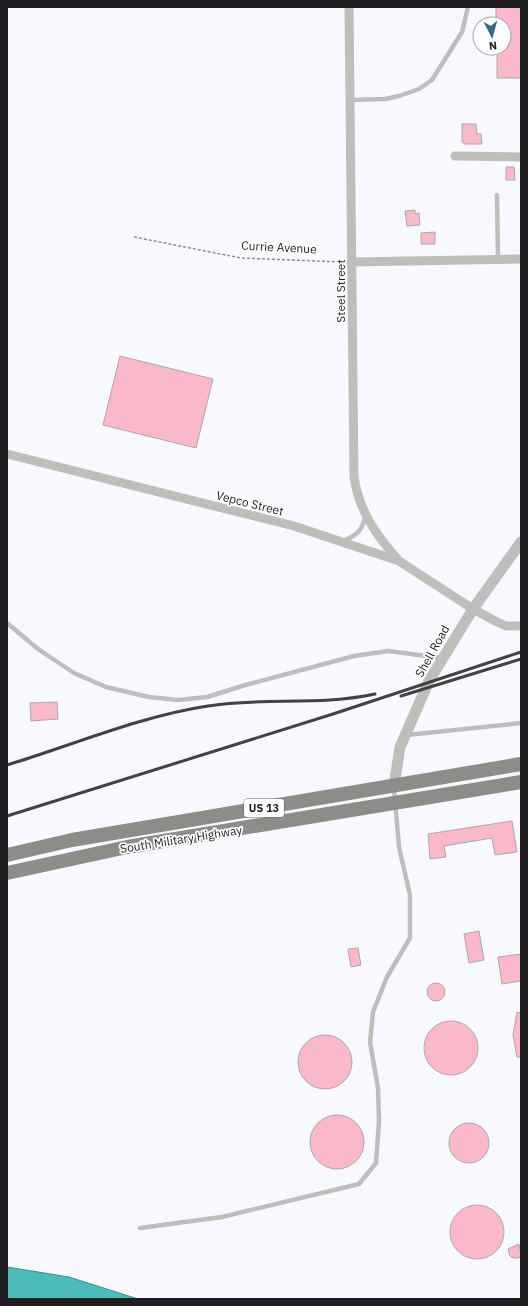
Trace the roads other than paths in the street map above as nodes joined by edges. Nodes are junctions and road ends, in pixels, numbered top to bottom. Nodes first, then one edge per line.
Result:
1 (349, 7) edge
2 (468, 7) edge
3 (349, 100) junction
4 (454, 156) dead end
5 (521, 157) edge
6 (497, 195) dead end
7 (521, 259) edge
8 (498, 260) junction
9 (352, 262) junction
10 (7, 454) edge
11 (365, 516) junction
12 (343, 541) junction
13 (521, 542) edge
14 (399, 561) junction
15 (473, 609) junction
16 (7, 623) edge
17 (521, 626) edge
18 (443, 658) junction
19 (521, 723) edge
20 (406, 735) junction
21 (521, 764) edge
22 (521, 782) edge
23 (394, 786) junction
24 (396, 804) junction
25 (7, 855) edge
26 (7, 873) edge
27 (140, 1228) dead end

1 - 3 street, Steel Street
2 - 3 lane
3 - 9 street, Steel Street
4 - 5 street
6 - 8 lane
7 - 8 street
8 - 9 street
9 - 11 street, Steel Street
10 - 12 street, Vepco Street
11 - 12 lane
11 - 14 street, Steel Street
12 - 14 street, Vepco Street
13 - 15 street, Shell Road
14 - 15 street, Vepco Street
15 - 17 street, Vepco Street
15 - 18 street, Shell Road
16 - 18 lane
18 - 20 street, Shell Road
19 - 20 lane
20 - 23 street, Shell Road
21 - 23 main road, South Military Highway / US 13
22 - 24 main road, South Military Highway / US 13
23 - 24 lane
23 - 25 main road, South Military Highway / US 13
24 - 26 main road, South Military Highway / US 13
24 - 27 lane

